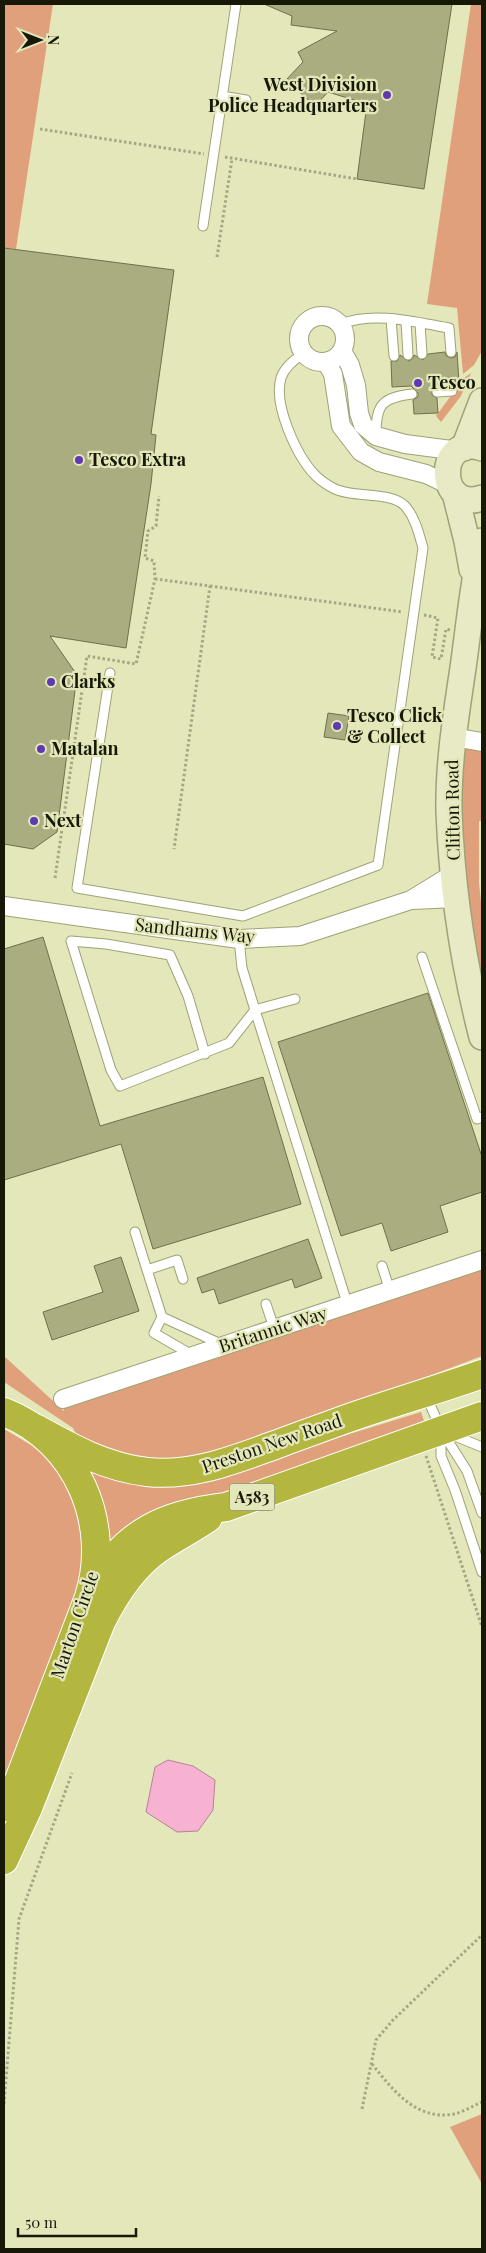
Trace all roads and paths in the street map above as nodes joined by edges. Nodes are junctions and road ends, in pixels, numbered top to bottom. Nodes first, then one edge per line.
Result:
1 (236, 4) edge
2 (222, 96) junction
3 (246, 100) dead end
4 (40, 129) dead end
5 (214, 155) junction
6 (232, 158) junction
7 (358, 179) dead end
8 (203, 226) dead end
9 (217, 257) dead end
10 (392, 319) junction
11 (406, 321) junction
12 (341, 324) junction
13 (420, 324) junction
14 (342, 351) junction
15 (451, 352) dead end
16 (304, 353) junction
17 (422, 354) dead end
18 (408, 355) dead end
19 (394, 356) dead end
20 (326, 362) junction
21 (452, 382) dead end
22 (410, 391) dead end
23 (437, 392) dead end
24 (482, 401) edge
25 (376, 436) junction
26 (468, 449) edge
27 (452, 489) junction
28 (159, 496) dead end
29 (482, 498) edge
30 (482, 540) edge
31 (155, 579) junction
32 (474, 582) junction
33 (210, 586) junction
34 (415, 614) junction
35 (453, 631) dead end
36 (87, 656) dead end
37 (136, 664) dead end
38 (110, 673) dead end
39 (453, 737) junction
40 (482, 742) edge
41 (174, 849) dead end
42 (455, 873) junction
43 (55, 878) dead end
44 (456, 898) junction
45 (411, 900) junction
46 (4, 906) edge
47 (239, 939) junction
48 (422, 957) dead end
49 (295, 999) dead end
50 (255, 1010) junction
51 (482, 1037) edge
52 (205, 1054) junction
53 (482, 1117) edge
54 (136, 1232) dead end
55 (482, 1260) edge
56 (382, 1266) dead end
57 (147, 1270) junction
58 (183, 1279) dead end
59 (390, 1291) junction
60 (266, 1304) dead end
61 (348, 1306) junction
62 (162, 1317) junction
63 (274, 1328) junction
64 (225, 1345) junction
65 (193, 1356) junction
66 (482, 1362) edge
67 (482, 1374) edge
68 (426, 1394) junction
69 (63, 1399) dead end
70 (4, 1412) edge
71 (482, 1416) edge
72 (35, 1428) junction
73 (430, 1434) junction
74 (482, 1447) edge
75 (226, 1507) junction
76 (482, 1513) edge
77 (482, 1572) edge
78 (89, 1597) junction
79 (482, 1627) edge
80 (72, 1773) dead end
81 (19, 1780) junction
82 (4, 1807) edge
83 (4, 1860) edge
84 (482, 1935) edge
85 (371, 2064) junction
86 (482, 2102) edge
87 (4, 2104) edge
88 (362, 2110) dead end

1 - 2 lane
2 - 3 lane
2 - 5 lane
4 - 5 path
5 - 6 path
5 - 8 lane
6 - 7 path
6 - 9 path
10 - 11 lane
10 - 12 lane
10 - 19 lane
11 - 13 lane
11 - 18 lane
12 - 14 street
12 - 16 street
13 - 15 lane
13 - 17 lane
14 - 20 street
14 - 25 street
16 - 20 street
16 - 34 lane
20 - 27 street
21 - 23 lane
22 - 25 lane
24 - 26 street, Clifton Road
25 - 26 street
26 - 27 street, Clifton Road
27 - 29 street
27 - 32 street, Clifton Road
28 - 31 path
30 - 32 street, Clifton Road
31 - 33 path
31 - 37 path
32 - 39 street, Clifton Road
33 - 34 path
33 - 41 path
34 - 35 path
34 - 38 lane
36 - 43 path
39 - 40 street
39 - 42 street, Clifton Road
42 - 44 street, Clifton Road
42 - 45 street, Sandhams Way
44 - 45 street, Sandhams Way
44 - 51 street, Clifton Road
45 - 47 street, Sandhams Way
46 - 47 street, Sandhams Way
47 - 50 lane
48 - 53 lane
49 - 50 lane
50 - 52 lane
50 - 61 lane
52 - 52 lane
54 - 57 lane
55 - 59 street, Britannic Way
56 - 59 lane
57 - 58 lane
57 - 62 lane
59 - 61 street, Britannic Way
60 - 63 lane
61 - 63 street, Britannic Way
62 - 64 lane
62 - 65 lane
63 - 64 street, Britannic Way
64 - 65 street, Britannic Way
65 - 69 street, Britannic Way
66 - 68 street
67 - 68 highway, Preston New Road / A583
68 - 72 highway, Preston New Road / A583
68 - 73 lane
70 - 72 highway, Marton Circle / A583
71 - 73 highway, A583
72 - 78 highway, Marton Circle / A583
73 - 74 lane
73 - 75 highway, A583
73 - 76 lane
73 - 77 lane
73 - 79 path
75 - 78 highway, A583
75 - 83 highway
78 - 81 highway, Marton Circle / A583
80 - 87 path
81 - 82 highway, Marton Circle / A583
81 - 83 highway
84 - 85 path
85 - 86 path
85 - 88 path

